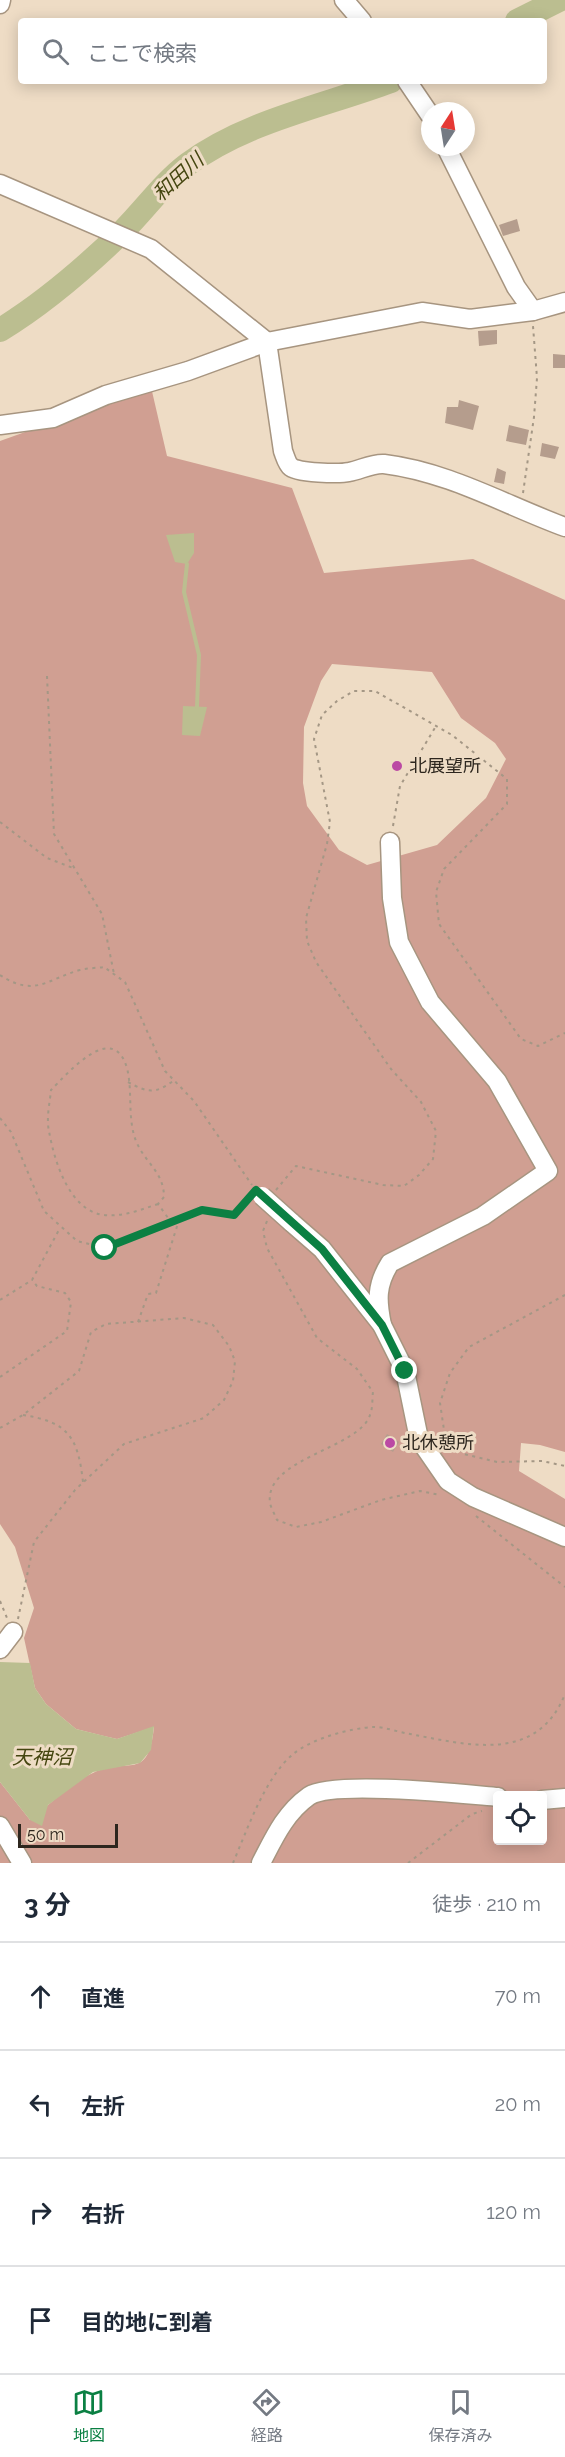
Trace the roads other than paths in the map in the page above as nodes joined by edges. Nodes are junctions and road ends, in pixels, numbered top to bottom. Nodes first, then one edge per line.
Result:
1 (344, 0) edge
2 (359, 18) edge
3 (409, 84) edge
4 (421, 102) edge
5 (450, 156) edge
6 (0, 184) edge
7 (565, 302) edge
8 (533, 311) junction
9 (267, 342) junction
10 (0, 425) edge
11 (565, 527) edge
12 (390, 842) road end
13 (264, 1195) road end
14 (382, 1325) junction
15 (565, 1537) edge
16 (13, 1632) road end
17 (0, 1649) edge
18 (565, 1798) edge
19 (547, 1800) edge
20 (493, 1803) edge
21 (0, 1826) edge
22 (22, 1863) edge
23 (261, 1863) edge

1 - 2 street
3 - 4 street
5 - 8 street
6 - 9 street
7 - 8 street
8 - 9 street
9 - 10 street
9 - 11 street
12 - 14 street
13 - 14 street, bridge
14 - 15 street
16 - 17 street
18 - 19 street
20 - 23 street
21 - 22 street

